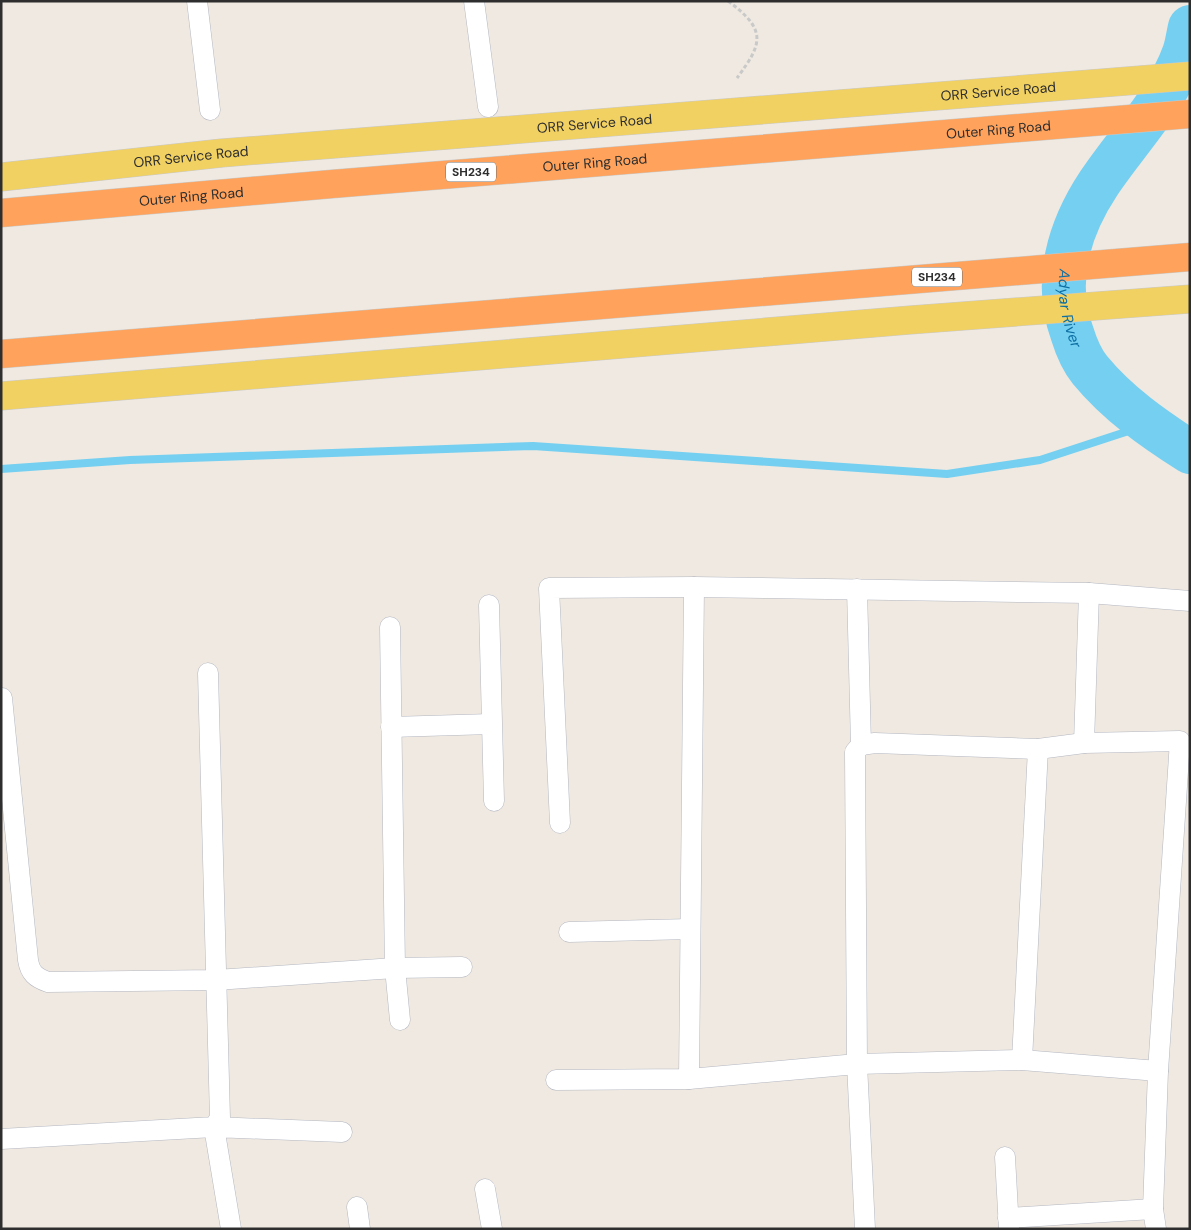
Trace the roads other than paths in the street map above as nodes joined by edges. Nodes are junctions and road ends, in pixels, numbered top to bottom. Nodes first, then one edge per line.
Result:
1 (197, 1) edge
2 (474, 1) edge
3 (1190, 76) edge
4 (488, 107) dead end
5 (210, 110) dead end
6 (1190, 114) edge
7 (1, 177) edge
8 (1, 214) edge
9 (1190, 257) edge
10 (1190, 299) edge
11 (1, 354) edge
12 (1, 396) edge
13 (694, 587) junction
14 (857, 589) junction
15 (1089, 593) junction
16 (1190, 601) edge
17 (490, 605) dead end
18 (390, 627) dead end
19 (208, 673) dead end
20 (2, 698) edge
21 (491, 724) junction
22 (391, 727) junction
23 (1084, 743) junction
24 (860, 745) junction
25 (1038, 749) junction
26 (494, 802) dead end
27 (560, 823) dead end
28 (690, 929) junction
29 (568, 932) dead end
30 (462, 967) dead end
31 (396, 968) junction
32 (216, 980) junction
33 (400, 1020) dead end
34 (1022, 1060) junction
35 (858, 1064) junction
36 (1158, 1071) junction
37 (689, 1079) junction
38 (556, 1080) dead end
39 (214, 1127) junction
40 (342, 1132) dead end
41 (1, 1139) edge
42 (1005, 1157) dead end
43 (485, 1189) dead end
44 (357, 1207) dead end
45 (1153, 1209) junction
46 (1009, 1224) edge
47 (231, 1229) edge
48 (360, 1229) edge
49 (492, 1229) edge
50 (865, 1229) edge
51 (1156, 1229) edge

1 - 5 street
2 - 4 street
3 - 7 main road, ORR Service Road
6 - 8 highway, Outer Ring Road / SH234
9 - 11 highway, SH234
10 - 12 main road
13 - 14 street
13 - 27 street
13 - 28 street
14 - 15 street
14 - 24 street
15 - 16 street
15 - 23 street
17 - 21 street
18 - 22 street
19 - 32 street
20 - 32 street
21 - 22 street
21 - 26 street
22 - 31 street
23 - 25 street
23 - 36 street
24 - 25 street
24 - 35 street
25 - 34 street
28 - 29 street
28 - 37 street
30 - 31 street
31 - 32 street
31 - 33 street
32 - 39 street
34 - 35 street
34 - 36 street
35 - 37 street
35 - 50 street
36 - 45 street
37 - 38 street
39 - 40 street
39 - 41 street
39 - 47 street
42 - 46 street
43 - 49 street
44 - 48 street
45 - 46 street
45 - 51 street

